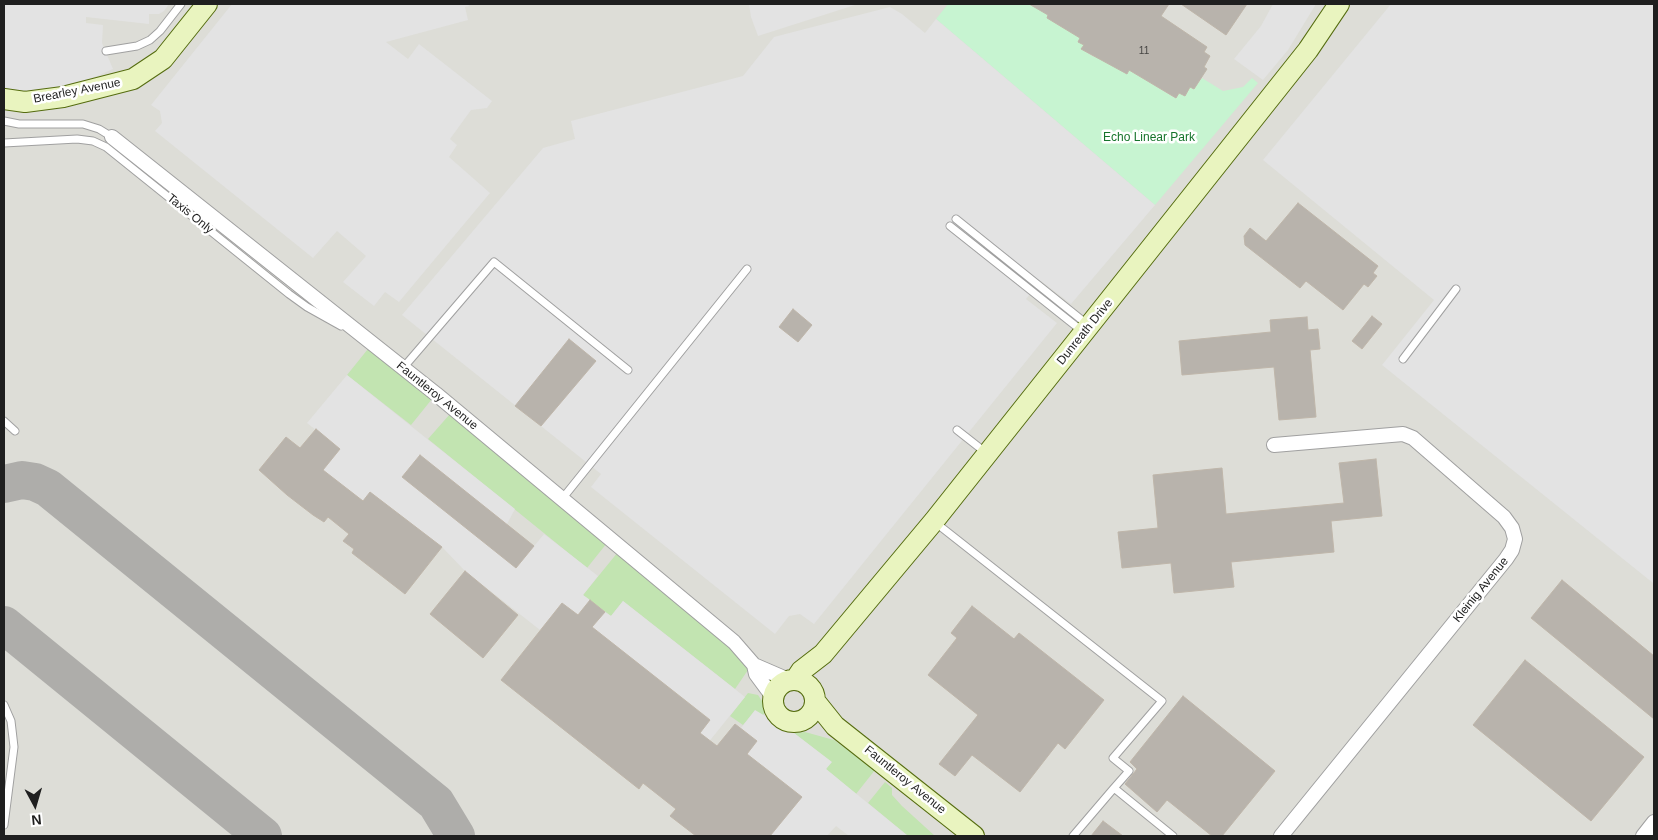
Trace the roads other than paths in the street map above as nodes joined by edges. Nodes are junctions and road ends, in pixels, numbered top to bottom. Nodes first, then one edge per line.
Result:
1 (181, 4) edge
2 (207, 4) edge
3 (1339, 4) edge
4 (106, 52) dead end
5 (4, 99) edge
6 (4, 121) edge
7 (112, 136) joint
8 (4, 144) edge
9 (956, 219) dead end
10 (950, 226) dead end
11 (747, 269) dead end
12 (1456, 289) dead end
13 (1087, 329) junction
14 (362, 336) junction
15 (1403, 358) dead end
16 (403, 368) junction
17 (628, 370) dead end
18 (4, 421) edge
19 (957, 430) dead end
20 (15, 431) dead end
21 (1274, 445) dead end
22 (988, 454) junction
23 (562, 499) junction
24 (934, 521) junction
25 (823, 654) junction
26 (754, 664) junction
27 (793, 681) junction
28 (773, 697) junction
29 (814, 697) junction
30 (4, 704) edge
31 (804, 720) junction
32 (835, 726) junction
33 (1114, 788) junction
34 (1654, 822) edge
35 (4, 826) edge
36 (974, 836) edge
37 (1073, 836) edge
38 (1174, 836) edge
39 (1281, 836) edge
40 (1643, 836) edge

1 - 4 lane
2 - 5 main road, Brearley Avenue
3 - 13 main road, Dunreath Drive
6 - 7 lane
7 - 14 street, Fauntleroy Avenue
8 - 14 lane, Taxis Only
9 - 13 lane
10 - 13 lane
11 - 23 lane
12 - 15 lane
13 - 22 main road, Dunreath Drive
14 - 16 street, Fauntleroy Avenue
16 - 17 lane
16 - 23 street, Fauntleroy Avenue
18 - 20 lane
19 - 22 lane
21 - 39 street, Kleinig Avenue
22 - 24 main road, Dunreath Drive
23 - 26 street, Fauntleroy Avenue
24 - 25 main road, Dunreath Drive
24 - 33 lane
25 - 27 main road, Dunreath Drive
25 - 29 main road, Dunreath Drive
26 - 27 street, Fauntleroy Avenue
26 - 28 street, Fauntleroy Avenue
27 - 28 main road
27 - 29 main road
28 - 31 main road
29 - 31 main road
29 - 32 main road, Fauntleroy Avenue
30 - 35 lane
31 - 32 main road, Fauntleroy Avenue
32 - 36 main road, Fauntleroy Avenue
33 - 37 lane
33 - 38 lane
34 - 40 street

